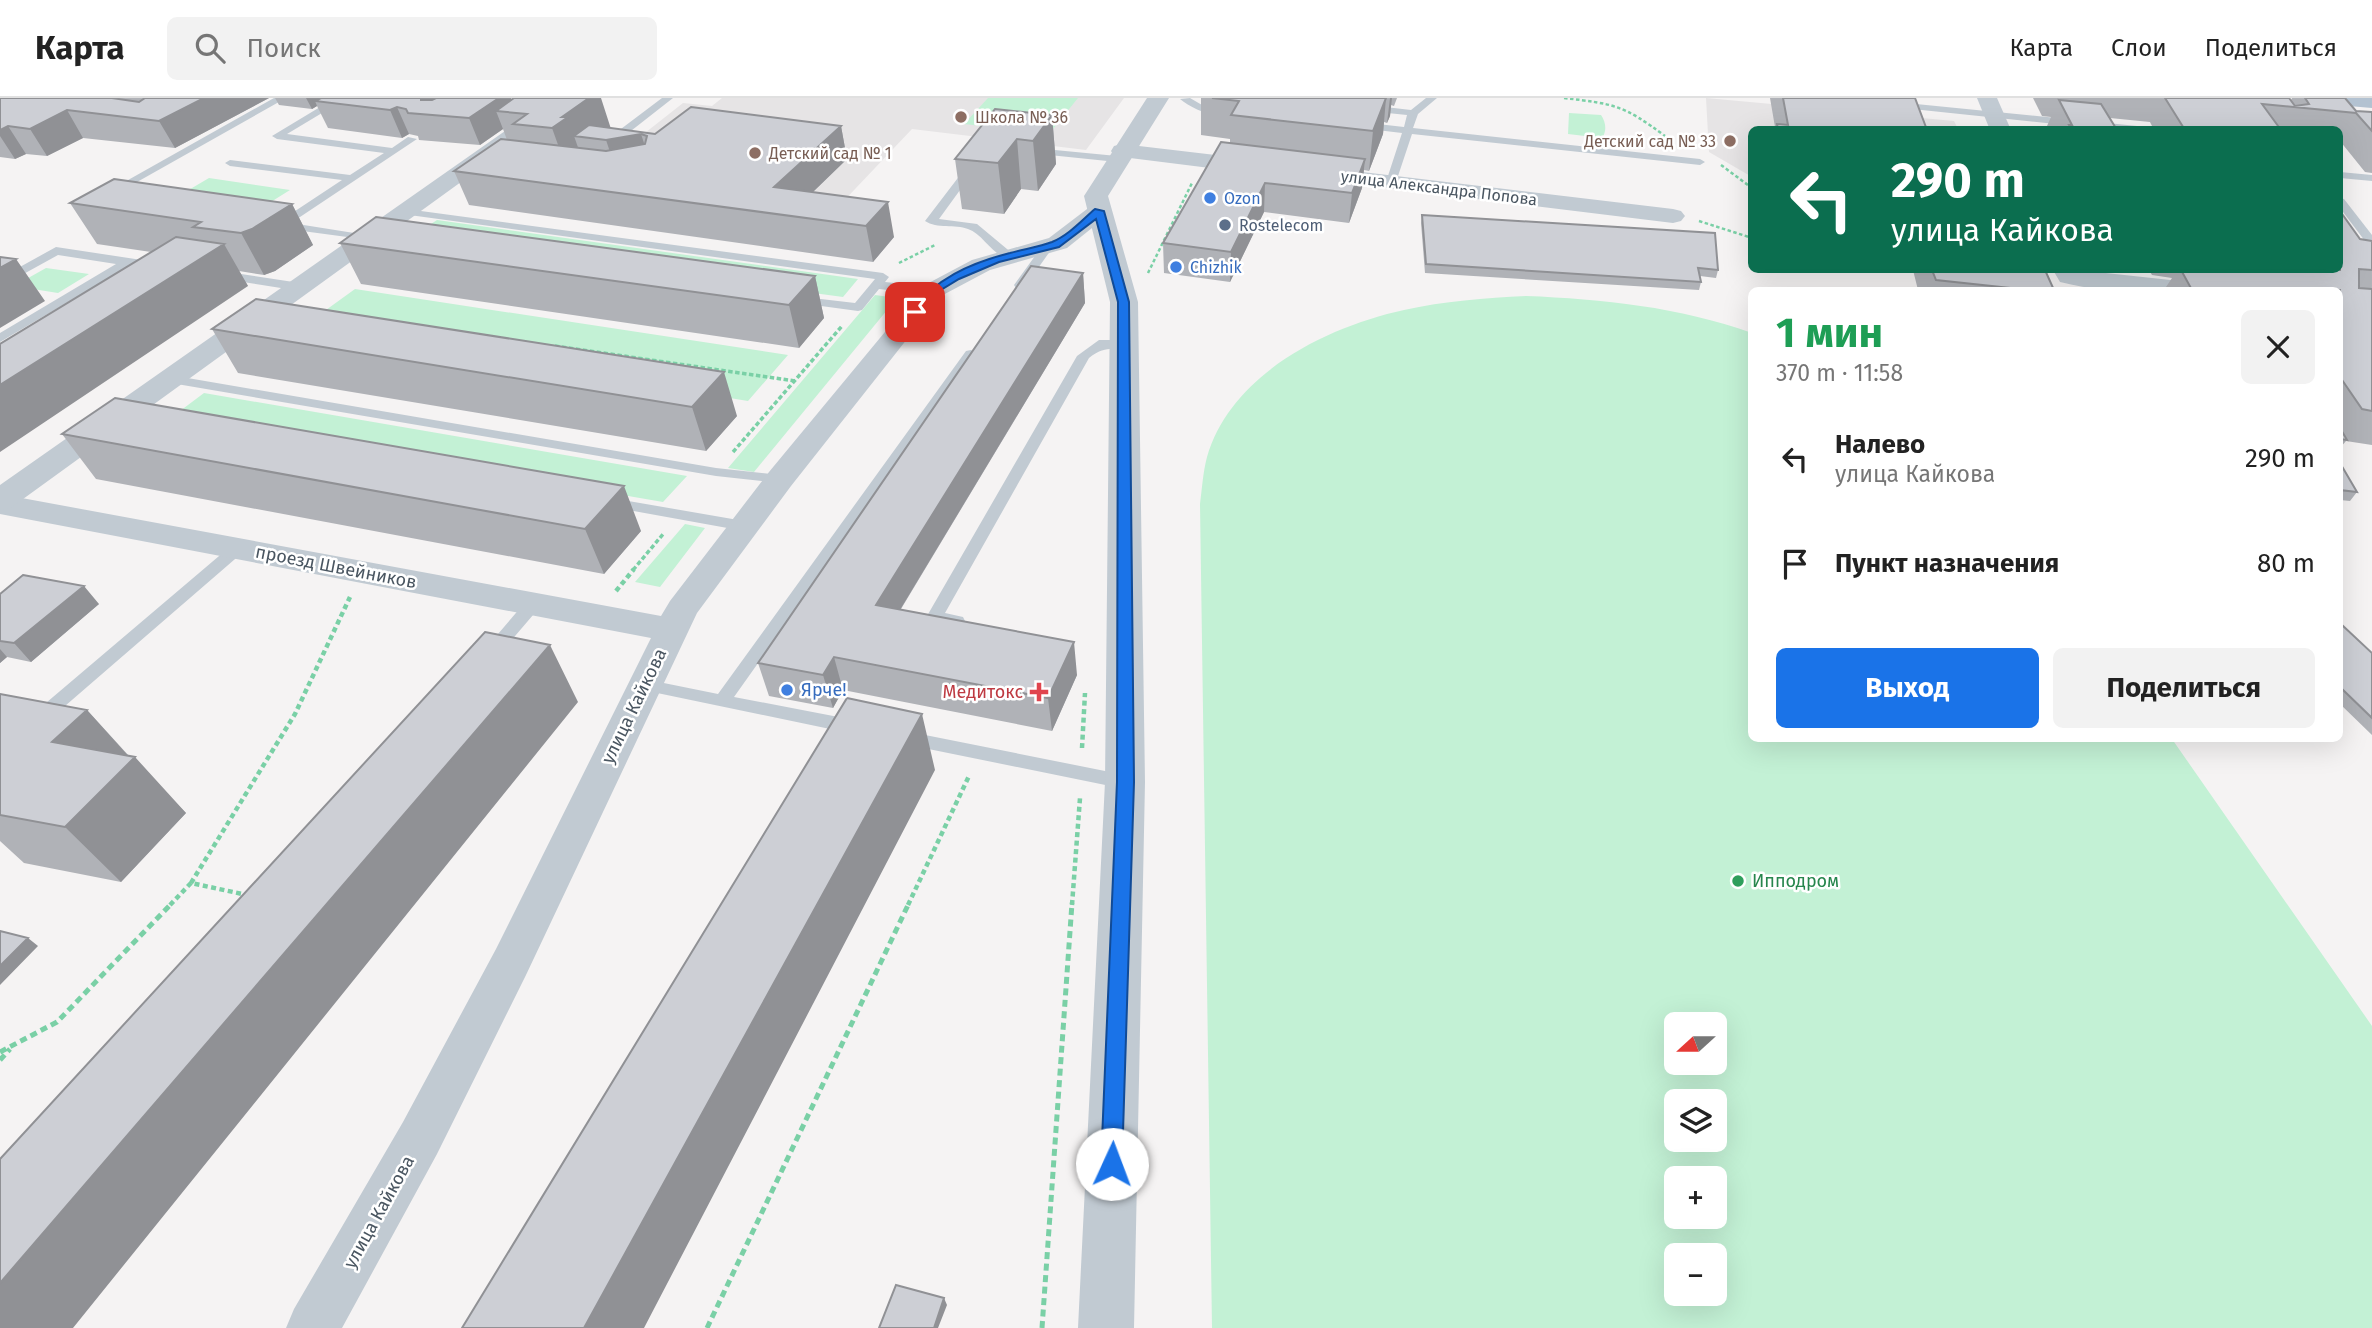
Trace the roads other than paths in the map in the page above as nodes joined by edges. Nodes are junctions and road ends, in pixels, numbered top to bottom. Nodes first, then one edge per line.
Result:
1 (281, 98) edge
2 (342, 98) edge
3 (668, 98) edge
4 (1177, 98) edge
5 (1432, 98) edge
6 (2328, 98) edge
7 (526, 101) edge
8 (561, 101) edge
9 (2372, 102) edge
10 (1885, 104) edge
11 (1361, 107) edge
12 (2303, 107) edge
13 (1241, 113) edge
14 (1413, 113) junction
15 (1994, 114) edge
16 (2372, 114) edge
17 (1352, 124) edge
18 (2109, 126) edge
19 (1407, 130) junction
20 (412, 139) edge
21 (394, 150) junction
22 (1028, 150) edge
23 (598, 152) edge
24 (1120, 155) junction
25 (979, 157) edge
26 (1700, 162) road end
27 (230, 163) dead end
28 (2343, 175) edge
29 (352, 178) junction
30 (2372, 178) edge
31 (1391, 182) junction
32 (101, 198) edge
33 (2343, 205) edge
34 (1099, 211) junction
35 (406, 212) junction
36 (1673, 215) road end
37 (378, 239) junction
38 (2372, 243) edge
39 (1047, 247) junction
40 (1009, 256) junction
41 (127, 262) junction
42 (165, 267) edge
43 (203, 273) edge
44 (2067, 273) edge
45 (0, 283) edge
46 (876, 285) junction
47 (300, 286) junction
48 (2167, 287) edge
49 (932, 291) junction
50 (1015, 292) edge
51 (789, 297) edge
52 (0, 338) edge
53 (982, 338) edge
54 (1124, 344) junction
55 (170, 379) junction
56 (780, 479) junction
57 (598, 500) edge
58 (0, 502) edge
59 (744, 526) junction
60 (237, 548) junction
61 (533, 604) junction
62 (972, 624) edge
63 (671, 630) junction
64 (475, 670) edge
65 (644, 685) junction
66 (722, 701) junction
67 (833, 723) junction
68 (818, 747) edge
69 (0, 752) edge
70 (1125, 782) junction
71 (313, 1328) edge
72 (1106, 1328) edge

1 - 32 lane
2 - 21 lane
3 - 23 lane
4 - 13 lane
4 - 24 street
5 - 14 lane
6 - 9 main road
7 - 8 street
8 - 35 street
10 - 15 lane
11 - 14 lane
12 - 16 main road
14 - 19 lane
15 - 18 lane
17 - 19 lane
19 - 26 lane
19 - 31 lane
20 - 21 lane
21 - 29 lane
22 - 24 lane
24 - 31 street, улица Александра Попова
24 - 34 street
25 - 40 lane
27 - 29 lane
28 - 30 lane
29 - 37 lane
31 - 36 street, улица Александра Попова
33 - 38 lane
34 - 39 street, улица Кайкова
34 - 54 street
35 - 37 street
35 - 46 lane
37 - 47 street
39 - 40 street, улица Кайкова
39 - 50 lane
40 - 49 street, улица Кайкова
41 - 42 lane
41 - 45 lane
41 - 52 lane
43 - 47 lane
44 - 48 street
46 - 49 lane
46 - 51 lane
47 - 55 street
49 - 56 street, улица Кайкова
53 - 66 lane
54 - 62 lane
54 - 70 street
55 - 56 lane
55 - 58 street
56 - 59 street, улица Кайкова
57 - 59 lane
58 - 60 street, проезд Швейников
59 - 63 street, улица Кайкова
60 - 61 street, проезд Швейников
60 - 69 lane
61 - 63 street, проезд Швейников
61 - 64 lane
63 - 65 street, улица Кайкова
65 - 66 lane
65 - 71 street, улица Кайкова
66 - 67 lane
67 - 68 lane
67 - 70 lane
70 - 72 street

